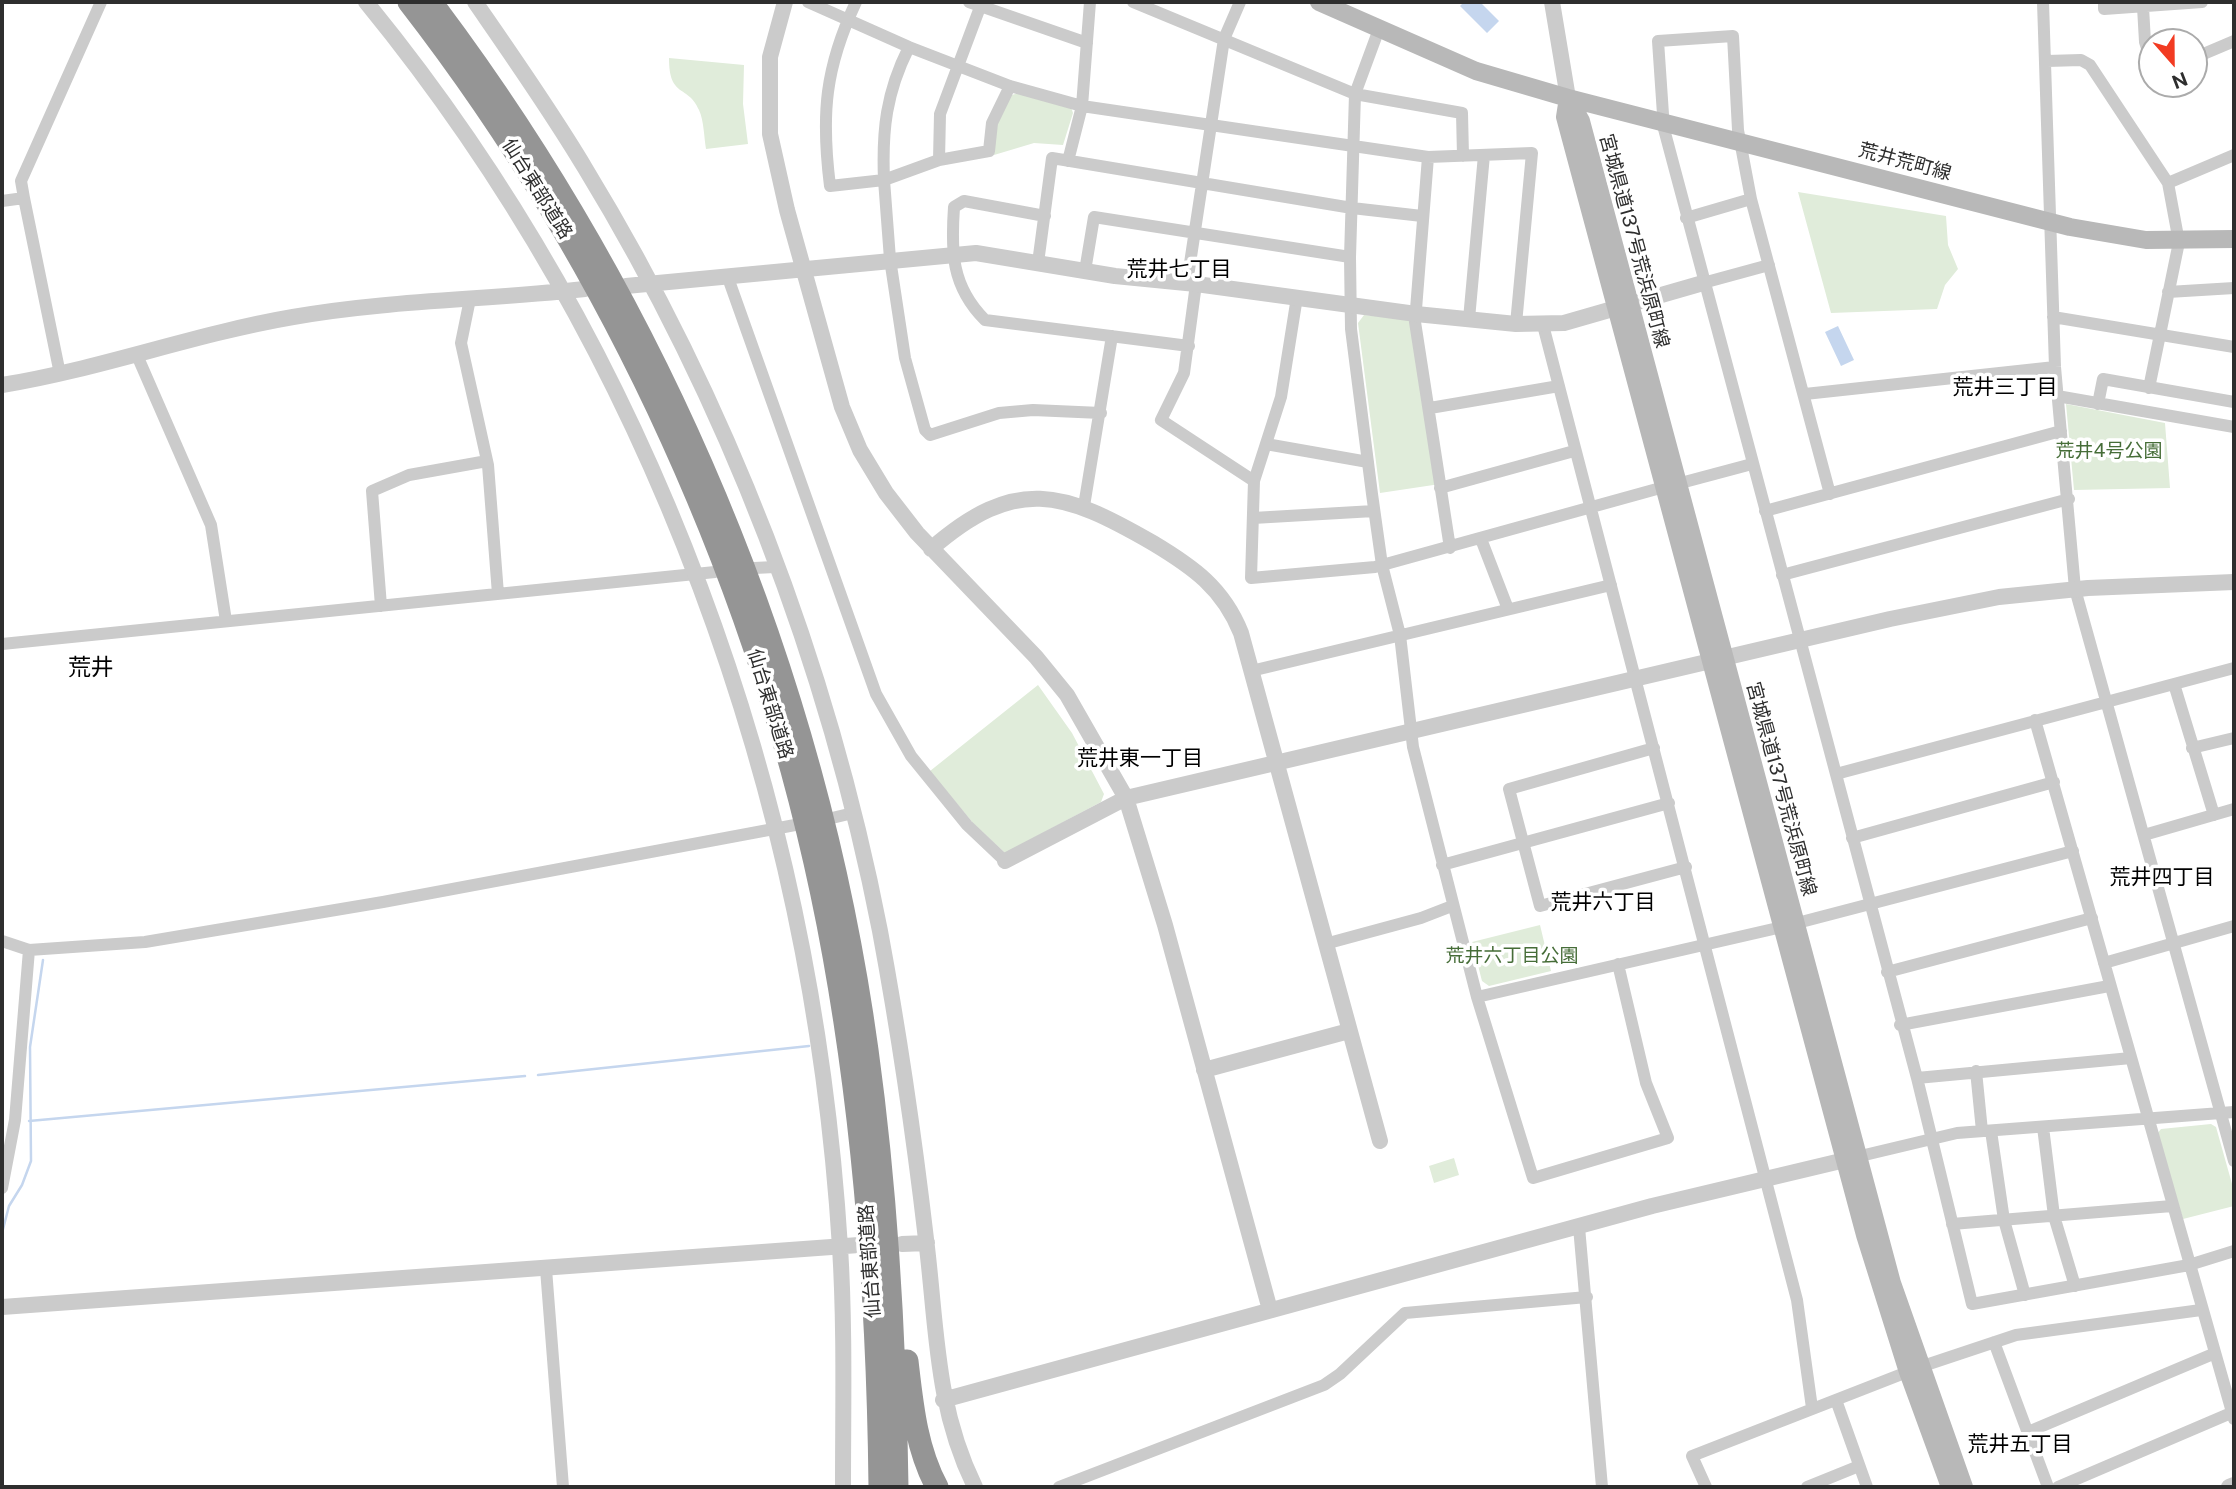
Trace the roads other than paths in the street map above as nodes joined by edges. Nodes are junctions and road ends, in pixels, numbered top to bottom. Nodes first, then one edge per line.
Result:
1 (101, 2) edge
2 (366, 2) edge
3 (409, 2) edge
4 (430, 2) edge
5 (475, 2) edge
6 (785, 2) edge
7 (808, 2) edge
8 (856, 2) edge
9 (1090, 2) edge
10 (1133, 2) edge
11 (1240, 2) edge
12 (1319, 2) edge
13 (1552, 2) edge
14 (2043, 2) edge
15 (2104, 2) edge
16 (2202, 2) edge
17 (977, 3) edge
18 (2143, 7) junction
19 (848, 20) junction
20 (2144, 28) edge
21 (1379, 29) junction
22 (1224, 39) junction
23 (2234, 41) edge
24 (1087, 43) junction
25 (908, 47) junction
26 (2208, 52) edge
27 (2047, 61) junction
28 (958, 66) junction
29 (1010, 86) junction
30 (1355, 94) junction
31 (1568, 98) junction
32 (1082, 106) junction
33 (1664, 121) junction
34 (1209, 125) junction
35 (1741, 141) junction
36 (1353, 146) junction
37 (1484, 155) junction
38 (2234, 155) edge
39 (1463, 156) junction
40 (1428, 157) junction
41 (939, 160) junction
42 (1068, 161) junction
43 (884, 180) junction
44 (1201, 182) junction
45 (2168, 183) junction
46 (23, 198) junction
47 (1751, 199) junction
48 (2, 201) edge
49 (1352, 208) junction
50 (1045, 216) junction
51 (1422, 216) junction
52 (1686, 218) junction
53 (2052, 223) junction
54 (1194, 233) junction
55 (2234, 239) edge
56 (2179, 242) junction
57 (951, 254) junction
58 (1350, 257) junction
59 (890, 259) junction
60 (1038, 263) junction
61 (1769, 265) junction
62 (804, 269) junction
63 (1085, 271) junction
64 (727, 275) junction
65 (650, 283) junction
66 (1191, 283) junction
67 (1703, 283) junction
68 (626, 286) dead end
69 (2234, 288) edge
70 (585, 289) dead end
71 (564, 292) junction
72 (2168, 292) junction
73 (1297, 297) junction
74 (470, 299) junction
75 (1622, 305) junction
76 (1351, 306) junction
77 (1416, 314) junction
78 (2053, 317) junction
79 (1469, 319) junction
80 (1516, 324) junction
81 (1543, 325) junction
82 (2158, 334) junction
83 (1112, 336) junction
84 (1189, 346) junction
85 (2234, 347) edge
86 (136, 353) junction
87 (2055, 367) junction
88 (60, 374) junction
89 (2, 386) edge
90 (1559, 386) junction
91 (2149, 388) junction
92 (1805, 394) junction
93 (2057, 396) junction
94 (2234, 402) edge
95 (2098, 404) junction
96 (1430, 408) junction
97 (1101, 413) junction
98 (2234, 428) edge
99 (2061, 431) junction
100 (1266, 444) junction
101 (1574, 451) junction
102 (487, 461) junction
103 (1368, 462) junction
104 (1752, 464) junction
105 (1254, 481) junction
106 (1671, 486) junction
107 (1440, 488) junction
108 (1830, 494) junction
109 (2069, 499) junction
110 (1084, 506) junction
111 (1590, 508) junction
112 (1765, 511) junction
113 (1374, 512) junction
114 (1253, 518) junction
115 (1480, 539) junction
116 (1450, 548) junction
117 (931, 549) junction
118 (1382, 565) junction
119 (775, 567) junction
120 (754, 568) dead end
121 (715, 572) dead end
122 (697, 573) junction
123 (1782, 575) junction
124 (2234, 582) edge
125 (1611, 585) junction
126 (2075, 589) junction
127 (498, 594) junction
128 (381, 606) junction
129 (1508, 609) junction
130 (226, 621) junction
131 (1400, 635) junction
132 (1800, 639) junction
133 (2, 644) edge
134 (1718, 661) junction
135 (2234, 668) edge
136 (1251, 671) junction
137 (1636, 679) junction
138 (2174, 684) junction
139 (2106, 701) junction
140 (2035, 720) junction
141 (1411, 732) junction
142 (2234, 738) edge
143 (1654, 748) junction
144 (2192, 748) junction
145 (1276, 763) junction
146 (1836, 774) junction
147 (2054, 782) junction
148 (1126, 798) junction
149 (1669, 803) junction
150 (2234, 809) edge
151 (853, 813) junction
152 (2214, 815) junction
153 (832, 818) dead end
154 (795, 825) dead end
155 (776, 829) junction
156 (2144, 835) junction
157 (1852, 838) junction
158 (1523, 843) junction
159 (2073, 851) junction
160 (1006, 861) joint
161 (1442, 864) junction
162 (1686, 867) junction
163 (1869, 905) junction
164 (1452, 906) junction
165 (2092, 918) junction
166 (1788, 926) junction
167 (2234, 926) edge
168 (2, 942) edge
169 (2175, 942) junction
170 (1325, 944) junction
171 (1707, 944) junction
172 (29, 950) junction
173 (2104, 963) junction
174 (1618, 964) junction
175 (1887, 972) junction
176 (2109, 986) junction
177 (1477, 996) junction
178 (1900, 1025) junction
179 (1349, 1031) junction
180 (2131, 1058) junction
181 (1204, 1070) junction
182 (1976, 1071) junction
183 (1917, 1078) junction
184 (2228, 1113) edge
185 (875, 1115) junction
186 (2150, 1119) junction
187 (2043, 1127) junction
188 (1987, 1131) junction
189 (1931, 1138) junction
190 (1380, 1141) dead end
191 (1851, 1159) junction
192 (2234, 1161) edge
193 (1767, 1180) junction
194 (2, 1188) edge
195 (2172, 1206) junction
196 (2054, 1216) junction
197 (2004, 1220) junction
198 (1951, 1224) junction
199 (1579, 1227) junction
200 (927, 1242) junction
201 (902, 1244) dead end
202 (859, 1245) dead end
203 (840, 1246) junction
204 (2234, 1251) edge
205 (2189, 1265) junction
206 (546, 1269) junction
207 (2075, 1286) junction
208 (2025, 1295) junction
209 (1587, 1297) junction
210 (2, 1307) edge
211 (1270, 1310) junction
212 (2201, 1310) junction
213 (1994, 1342) junction
214 (2213, 1354) junction
215 (1914, 1369) junction
216 (943, 1400) junction
217 (1836, 1400) junction
218 (1812, 1408) junction
219 (2233, 1416) edge
220 (879, 1425) junction
221 (2028, 1432) junction
222 (1859, 1466) junction
223 (2234, 1485) edge
224 (563, 1487) edge
225 (843, 1487) edge
226 (874, 1487) edge
227 (880, 1487) edge
228 (897, 1487) edge
229 (937, 1487) edge
230 (975, 1487) edge
231 (1059, 1487) edge
232 (1601, 1487) edge
233 (1706, 1487) edge
234 (1807, 1487) edge
235 (1867, 1487) edge
236 (1950, 1487) edge
237 (1964, 1487) edge
238 (2049, 1487) edge
239 (2058, 1487) edge
240 (2229, 1487) edge

1 - 46 street
2 - 71 street
3 - 220 highway, 仙台東部道路
4 - 185 highway, 仙台東部道路
5 - 65 street
6 - 62 street
7 - 19 street
8 - 19 street
9 - 24 street
10 - 22 street
11 - 22 street
12 - 21 main road
13 - 31 street
14 - 27 street
15 - 18 street
16 - 18 street
17 - 24 street
17 - 28 street
18 - 20 street
19 - 25 street
19 - 43 street
21 - 30 street
21 - 31 main road
22 - 30 street
22 - 34 street
23 - 26 street
24 - 32 street
25 - 28 street
25 - 43 street
27 - 45 street
27 - 53 street
28 - 29 street
28 - 41 street
29 - 32 street
29 - 41 street
30 - 36 street
30 - 39 street
31 - 33 main road, 荒井荒町線
31 - 75 main road, 宮城県道137号荒浜原町線
32 - 34 street
32 - 42 street
33 - 35 main road, 荒井荒町線
33 - 35 street
33 - 52 street
34 - 36 street
34 - 44 street
35 - 47 street
35 - 53 main road, 荒井荒町線
36 - 40 street
36 - 49 street
37 - 39 street
37 - 79 street
37 - 80 street
38 - 45 street
39 - 40 street
40 - 51 street
41 - 43 street
42 - 44 street
42 - 50 street
43 - 59 street
44 - 49 street
44 - 54 street
45 - 56 street
46 - 48 street
46 - 88 street
47 - 52 street
47 - 61 street
49 - 51 street
49 - 58 street
50 - 57 street
50 - 60 street
51 - 77 street
52 - 67 street
53 - 56 main road, 荒井荒町線
53 - 78 street
54 - 58 street
54 - 63 street
54 - 66 street
55 - 56 main road, 荒井荒町線
56 - 72 street
57 - 59 street
57 - 60 street
57 - 83 street
58 - 76 street
59 - 62 street
59 - 97 street
60 - 63 street
61 - 67 street
61 - 92 street
62 - 64 street
62 - 117 street
63 - 66 street
64 - 65 street
64 - 160 street
65 - 68 street
65 - 119 street
66 - 73 street
66 - 84 street
67 - 75 street
67 - 104 street
69 - 72 street
70 - 71 street
71 - 74 street
71 - 122 street
72 - 82 street
73 - 76 street
73 - 100 street
74 - 86 street
74 - 102 street
75 - 81 street
75 - 106 main road, 宮城県道137号荒浜原町線
76 - 77 street
76 - 103 street
77 - 79 street
77 - 96 street
78 - 82 street
78 - 87 street
79 - 80 street
80 - 81 street
81 - 90 street
82 - 85 street
82 - 91 street
83 - 84 street
83 - 97 street
84 - 105 street
86 - 88 street
86 - 130 street
87 - 92 street
87 - 93 street
88 - 89 street
90 - 96 street
90 - 101 street
91 - 94 street
91 - 95 street
92 - 108 street
93 - 95 street
93 - 99 street
95 - 98 street
96 - 107 street
97 - 110 street
99 - 108 street
99 - 109 street
100 - 103 street
100 - 105 street
101 - 107 street
101 - 111 street
102 - 127 street
102 - 128 street
103 - 113 street
104 - 106 street
104 - 112 street
105 - 114 street
106 - 111 street
106 - 134 main road, 宮城県道137号荒浜原町線
107 - 116 street
108 - 112 street
109 - 123 street
109 - 126 street
110 - 117 street
110 - 136 street
111 - 115 street
111 - 125 street
112 - 123 street
113 - 114 street
113 - 118 street
114 - 118 street
115 - 116 street
115 - 129 street
116 - 118 street
117 - 148 street
118 - 131 street
119 - 120 street
119 - 151 street
121 - 122 street
122 - 127 street
122 - 155 street
123 - 132 street
124 - 126 street
125 - 129 street
125 - 137 street
126 - 132 street
126 - 139 street
127 - 128 street
128 - 130 street
129 - 131 street
130 - 133 street
131 - 136 street
131 - 141 street
132 - 134 street
132 - 146 street
134 - 137 street
134 - 166 main road, 宮城県道137号荒浜原町線
135 - 138 street
136 - 145 street
137 - 141 street
137 - 143 street
138 - 139 street
138 - 144 street
139 - 140 street
139 - 156 street
140 - 146 street
140 - 147 street
141 - 145 street
141 - 161 street
142 - 144 street
143 - 149 street
143 - 158 street
144 - 152 street
145 - 148 street
145 - 170 street
146 - 157 street
147 - 157 street
147 - 159 street
148 - 160 street
148 - 181 street
149 - 158 street
149 - 162 street
150 - 152 street
151 - 153 street
151 - 200 street
152 - 156 street
154 - 155 street
155 - 172 street
155 - 203 street
156 - 169 street
157 - 163 street
158 - 161 street
158 - 162 street
159 - 163 street
159 - 165 street
161 - 164 street
162 - 171 street
163 - 166 street
163 - 175 street
164 - 170 street
164 - 177 street
165 - 173 street
165 - 175 street
166 - 171 street
166 - 191 main road, 宮城県道137号荒浜原町線
167 - 169 street
168 - 172 street
169 - 173 street
169 - 184 street
170 - 179 street
171 - 174 street
171 - 193 street
172 - 194 street
173 - 176 street
174 - 177 street
174 - 177 street
175 - 178 street
176 - 178 street
176 - 180 street
178 - 183 street
179 - 181 street
179 - 190 street
180 - 182 street
180 - 186 street
181 - 211 street
182 - 183 street
182 - 188 street
183 - 189 street
184 - 186 street
184 - 192 street
185 - 228 highway, 仙台東部道路
185 - 229 highway
186 - 187 street
186 - 195 street
187 - 188 street
187 - 196 street
188 - 189 street
188 - 197 street
189 - 191 street
189 - 198 street
191 - 193 street
191 - 215 main road, 宮城県道137号荒浜原町線
193 - 199 street
193 - 218 street
195 - 196 street
195 - 205 street
196 - 197 street
196 - 207 street
197 - 198 street
197 - 208 street
198 - 208 street
199 - 209 street
199 - 211 street
200 - 201 street
200 - 216 street
202 - 203 street
203 - 206 street
203 - 225 street
204 - 205 street
205 - 207 street
205 - 212 street
206 - 210 street
206 - 224 street
207 - 208 street
209 - 231 street
209 - 232 street
211 - 216 street
212 - 213 street
212 - 214 street
213 - 215 street
213 - 221 street
214 - 219 street
214 - 221 street
215 - 217 street
215 - 236 main road, 宮城県道137号荒浜原町線
215 - 237 main road, 宮城県道137号荒浜原町線
216 - 230 street
217 - 218 street
217 - 222 street
218 - 233 street
219 - 239 street
220 - 226 highway
220 - 227 highway, 仙台東部道路
221 - 238 street
222 - 234 street
222 - 235 street
223 - 240 street

